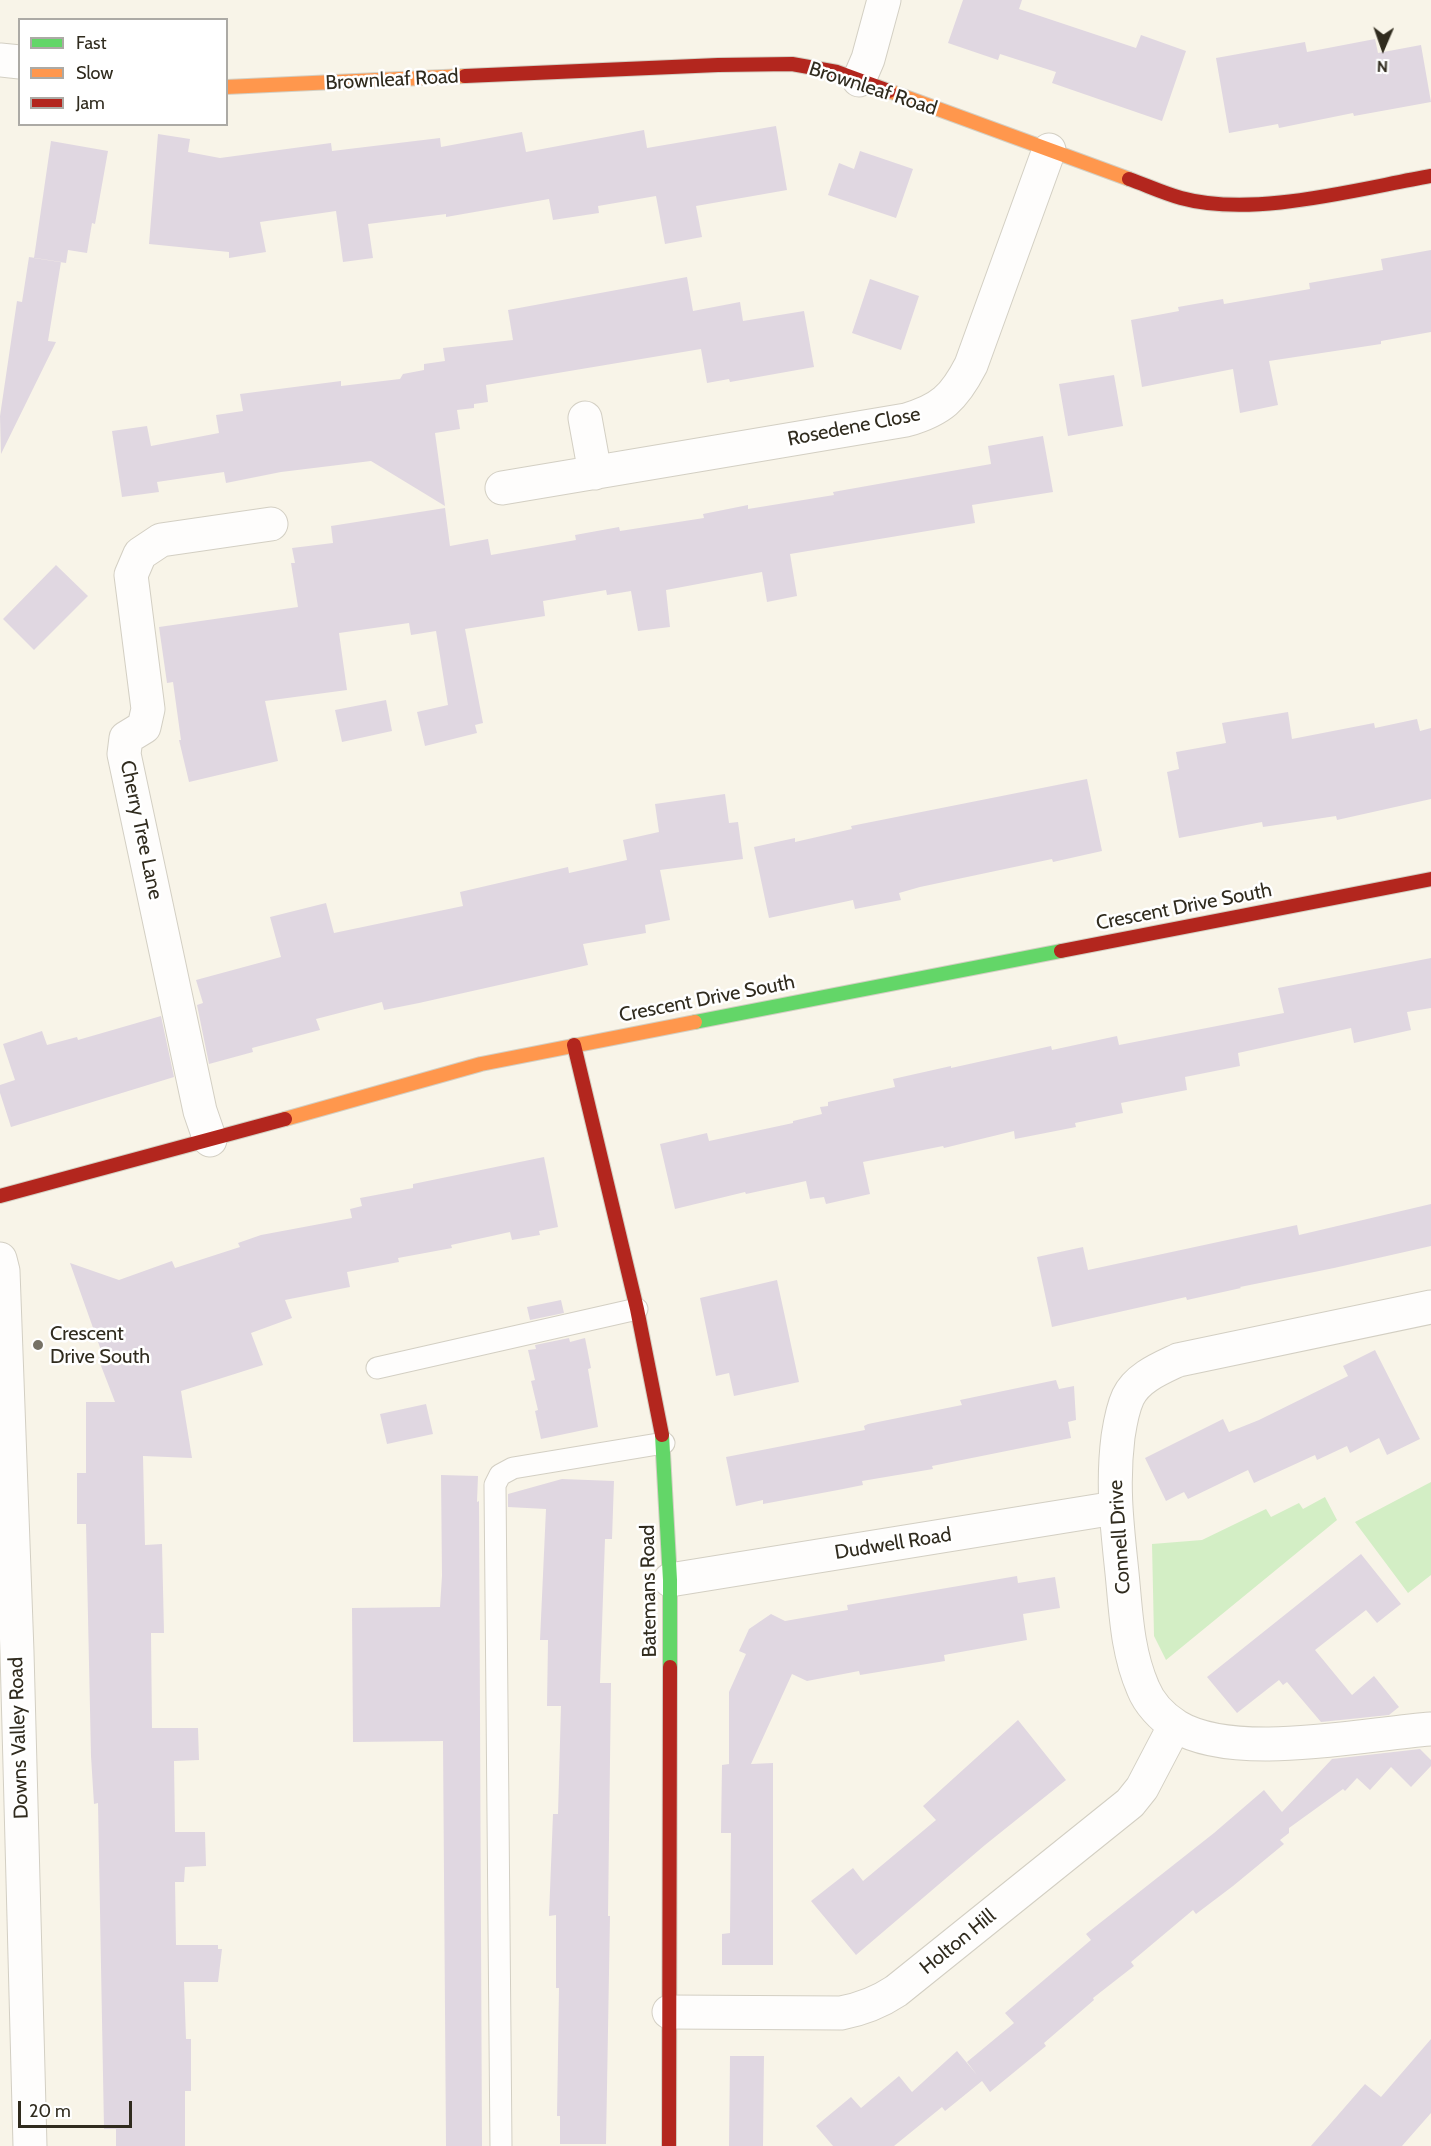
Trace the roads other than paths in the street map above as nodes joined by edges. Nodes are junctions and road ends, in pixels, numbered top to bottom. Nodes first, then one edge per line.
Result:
1 (884, 0) edge
2 (0, 60) edge
3 (18, 62) edge
4 (859, 80) junction
5 (228, 87) edge
6 (1049, 150) junction
7 (1431, 176) edge
8 (585, 418) dead end
9 (595, 473) junction
10 (502, 488) dead end
11 (271, 524) dead end
12 (1431, 879) edge
13 (574, 1045) junction
14 (210, 1140) junction
15 (0, 1196) edge
16 (0, 1259) edge
17 (1431, 1307) edge
18 (637, 1309) junction
19 (377, 1368) dead end
20 (664, 1443) junction
21 (1115, 1508) junction
22 (670, 1580) junction
23 (1175, 1725) junction
24 (1431, 1729) edge
25 (669, 2012) junction
26 (30, 2146) edge
27 (501, 2146) edge
28 (669, 2146) edge

1 - 4 street
2 - 3 street
4 - 5 street, Brownleaf Road
4 - 6 street, Brownleaf Road
6 - 7 street, Brownleaf Road
6 - 9 street, Rosedene Close
8 - 9 street
9 - 10 street, Rosedene Close
11 - 14 street, Cherry Tree Lane
12 - 13 street, Crescent Drive South
13 - 14 street, Crescent Drive South
13 - 18 street, Batemans Road
14 - 15 street, Crescent Drive South
16 - 26 street, Downs Valley Road
17 - 21 street, Connell Drive
18 - 19 lane
18 - 20 street, Batemans Road
20 - 22 street, Batemans Road
20 - 27 lane
21 - 22 street, Dudwell Road
21 - 23 street, Connell Drive
22 - 25 street, Batemans Road
23 - 24 street, Connell Drive
23 - 25 street, Holton Hill
25 - 28 street, Batemans Road

